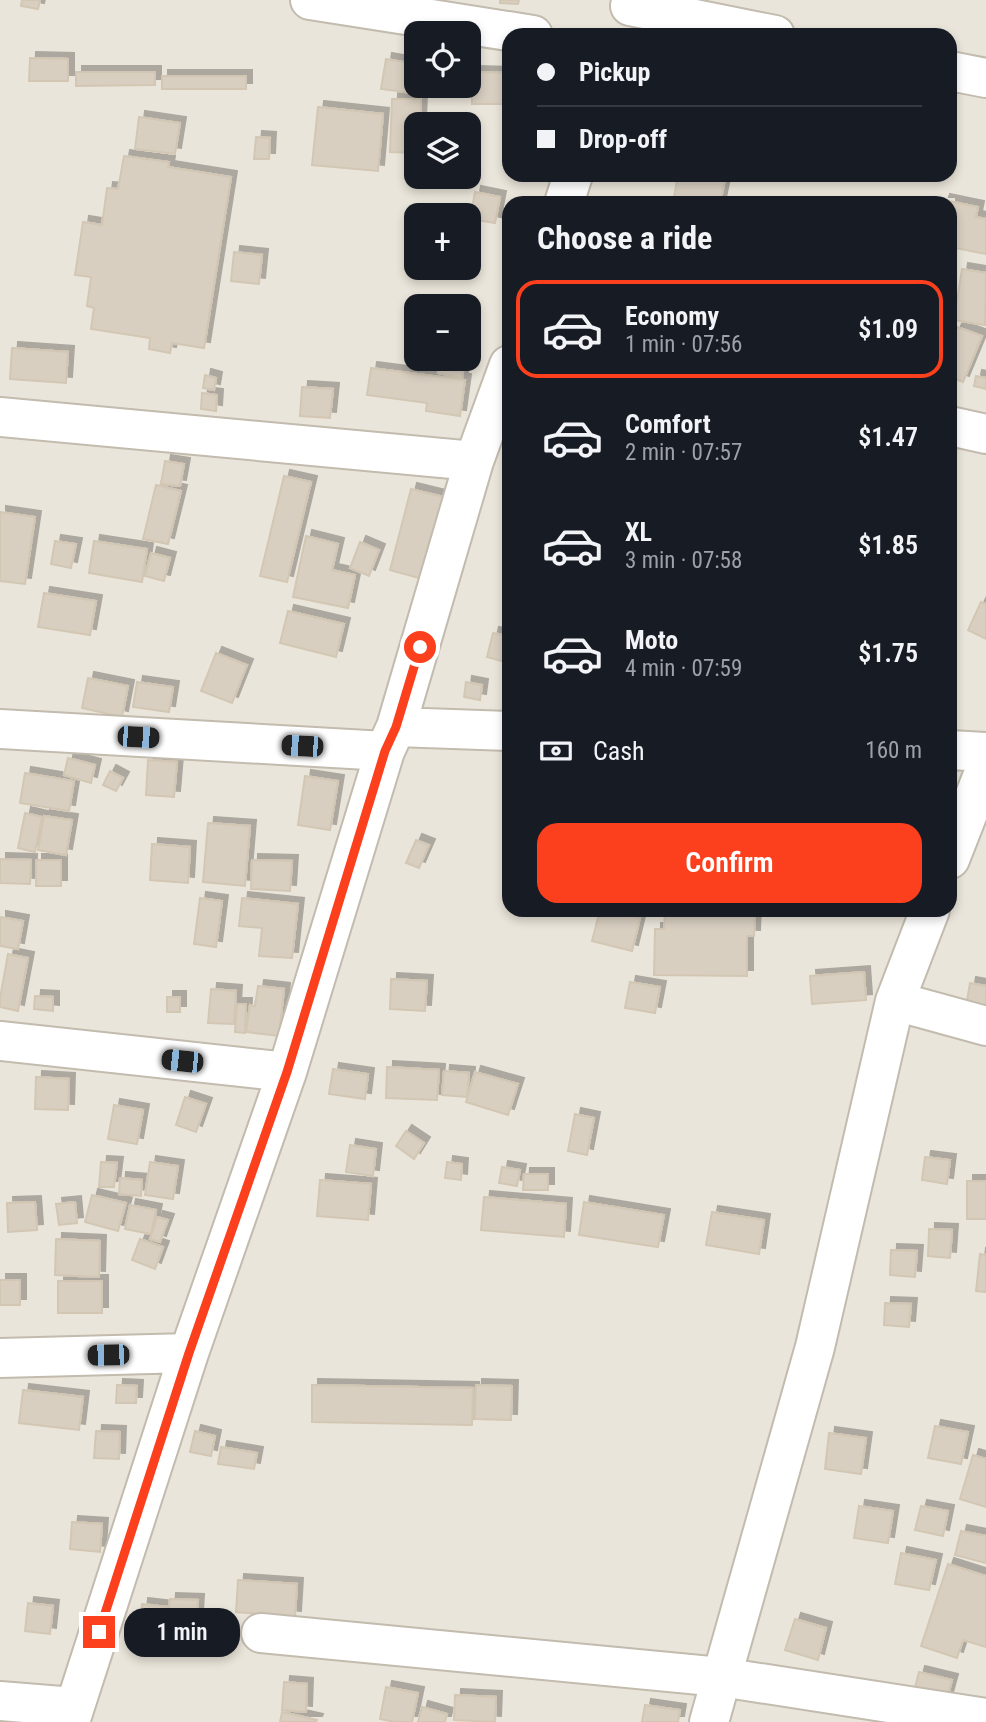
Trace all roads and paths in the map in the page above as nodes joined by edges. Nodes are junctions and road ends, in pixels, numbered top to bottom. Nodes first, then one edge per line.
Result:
1 (310, 0) edge
2 (627, 14) edge
3 (726, 28) edge
4 (502, 30) edge
5 (957, 72) edge
6 (986, 78) edge
7 (502, 384) edge
8 (0, 417) edge
9 (957, 428) edge
10 (986, 434) edge
11 (474, 461) junction
12 (0, 729) edge
13 (502, 732) edge
14 (391, 739) junction
15 (957, 750) edge
16 (986, 751) edge
17 (986, 767) edge
18 (957, 841) edge
19 (927, 917) edge
20 (895, 1001) junction
21 (986, 1026) edge
22 (0, 1041) edge
23 (287, 1072) junction
24 (189, 1353) junction
25 (0, 1358) edge
26 (261, 1633) dead end
27 (721, 1677) junction
28 (0, 1701) edge
29 (72, 1715) edge
30 (986, 1718) edge
31 (709, 1722) edge

1 - 4 street
2 - 3 street
5 - 6 street
7 - 11 street
8 - 11 street
9 - 10 street
11 - 14 street
12 - 14 street
13 - 14 street
14 - 23 street
15 - 16 street
17 - 18 street
19 - 20 street
20 - 21 street
20 - 27 street
22 - 23 street
23 - 24 street
24 - 25 street
24 - 29 street
26 - 27 street
27 - 30 street
27 - 31 street
28 - 29 street

